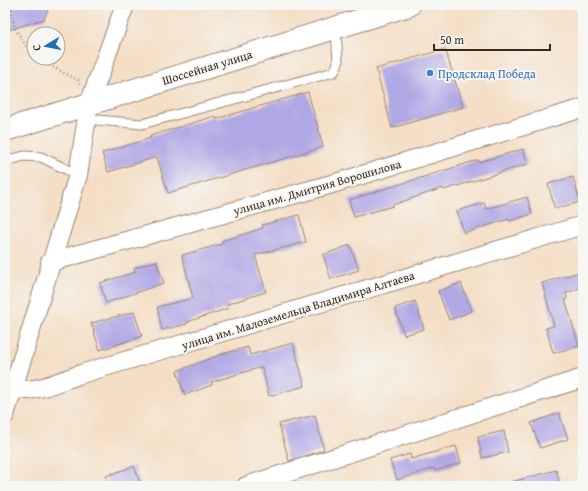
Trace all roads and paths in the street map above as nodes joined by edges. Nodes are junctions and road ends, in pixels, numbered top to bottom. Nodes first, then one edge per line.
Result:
1 (11, 5) edge
2 (125, 5) edge
3 (409, 5) edge
4 (336, 28) junction
5 (26, 47) edge
6 (50, 66) edge
7 (583, 108) edge
8 (87, 112) junction
9 (5, 130) edge
10 (5, 161) edge
11 (78, 175) junction
12 (583, 225) edge
13 (50, 262) junction
14 (583, 378) edge
15 (12, 389) junction
16 (5, 415) edge
17 (246, 486) edge

1 - 5 path
2 - 8 street
3 - 4 street, Шоссейная улица
4 - 8 street, Шоссейная улица
4 - 8 lane
6 - 8 path
7 - 13 street, улица им. Дмитрия Ворошилова
8 - 9 street, Шоссейная улица
8 - 11 street
10 - 11 lane
11 - 13 street
12 - 15 street, улица им. Малоземельца Владимира Алтаева
13 - 15 street
14 - 17 street
15 - 16 street

